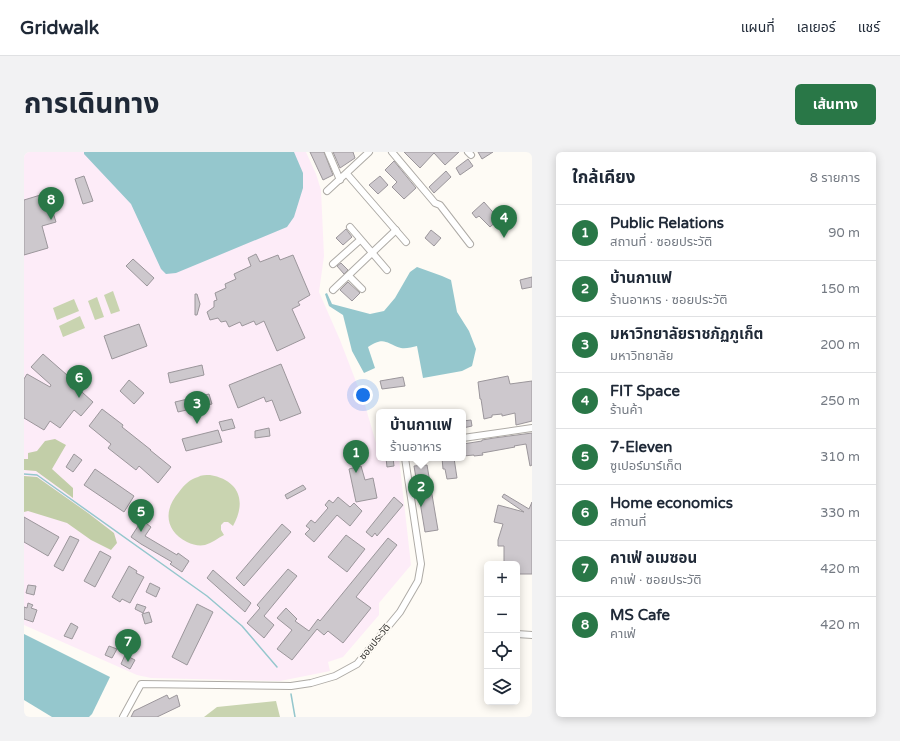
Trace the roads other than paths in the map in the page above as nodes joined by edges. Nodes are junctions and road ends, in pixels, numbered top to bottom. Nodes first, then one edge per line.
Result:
1 (328, 152) edge
2 (369, 152) edge
3 (392, 152) edge
4 (347, 174) junction
5 (340, 180) junction
6 (327, 191) dead end
7 (350, 227) dead end
8 (396, 230) junction
9 (360, 240) junction
10 (406, 242) dead end
11 (470, 244) dead end
12 (372, 253) junction
13 (333, 264) dead end
14 (387, 270) dead end
15 (349, 276) junction
16 (362, 289) dead end
17 (334, 290) dead end
18 (532, 428) edge
19 (466, 438) edge
20 (405, 461) edge
21 (520, 634) edge
22 (532, 635) edge
23 (123, 717) edge

1 - 5 street
2 - 4 street
3 - 11 street
4 - 5 street
4 - 8 street
5 - 6 street
7 - 9 street
8 - 10 street
8 - 12 street
9 - 12 street
9 - 13 street
12 - 14 street
12 - 15 street
15 - 16 street
15 - 17 street
18 - 19 street
20 - 23 street, ซอยประวัติ
21 - 22 street

